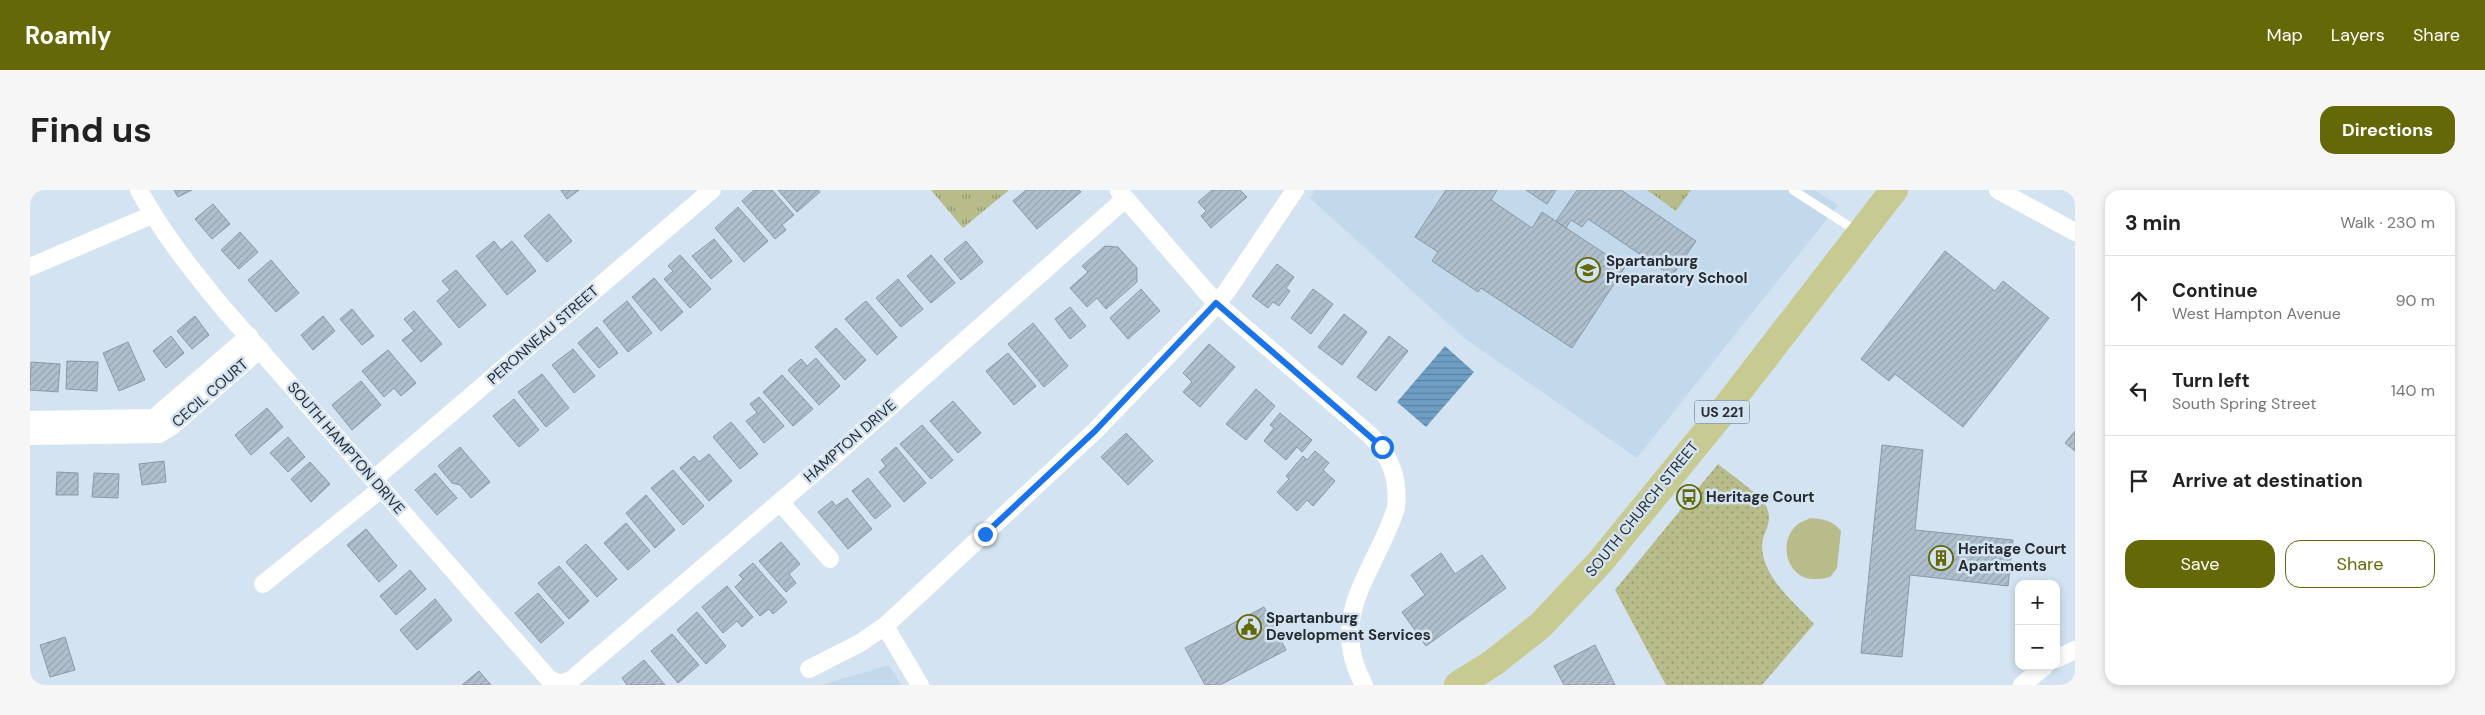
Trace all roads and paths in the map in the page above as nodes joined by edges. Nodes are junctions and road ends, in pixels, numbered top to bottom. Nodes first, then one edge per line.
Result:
1 (139, 190) edge
2 (712, 190) edge
3 (1295, 190) edge
4 (1793, 190) edge
5 (1894, 190) edge
6 (1998, 190) edge
7 (1122, 194) edge
8 (152, 215) junction
9 (2075, 232) edge
10 (1860, 234) junction
11 (30, 267) edge
12 (1216, 303) junction
13 (254, 343) junction
14 (30, 420) edge
15 (156, 426) junction
16 (30, 436) edge
17 (378, 484) junction
18 (780, 502) junction
19 (830, 559) dead end
20 (263, 584) dead end
21 (885, 626) junction
22 (2075, 650) edge
23 (2060, 657) edge
24 (809, 669) dead end
25 (2039, 670) edge
26 (571, 680) joint
27 (920, 685) edge
28 (1364, 685) edge
29 (1458, 685) edge
30 (2022, 685) edge

1 - 8 street, SOUTH HAMPTON DRIVE
2 - 17 street, PERONNEAU STREET
3 - 12 street
4 - 10 lane
5 - 10 main road, SOUTH CHURCH STREET / US 221
6 - 9 street
7 - 12 street
7 - 18 street, HAMPTON DRIVE
8 - 11 street
8 - 13 street, SOUTH HAMPTON DRIVE
10 - 29 main road, SOUTH CHURCH STREET / US 221
12 - 21 street
12 - 28 street
13 - 15 street, CECIL COURT
13 - 17 street, SOUTH HAMPTON DRIVE
14 - 15 street, CECIL COURT
15 - 16 street, CECIL COURT
17 - 20 street, PERONNEAU STREET
17 - 26 street, SOUTH HAMPTON DRIVE
18 - 19 street
18 - 26 street, HAMPTON DRIVE
21 - 24 street
21 - 27 street
22 - 23 street
25 - 30 street

